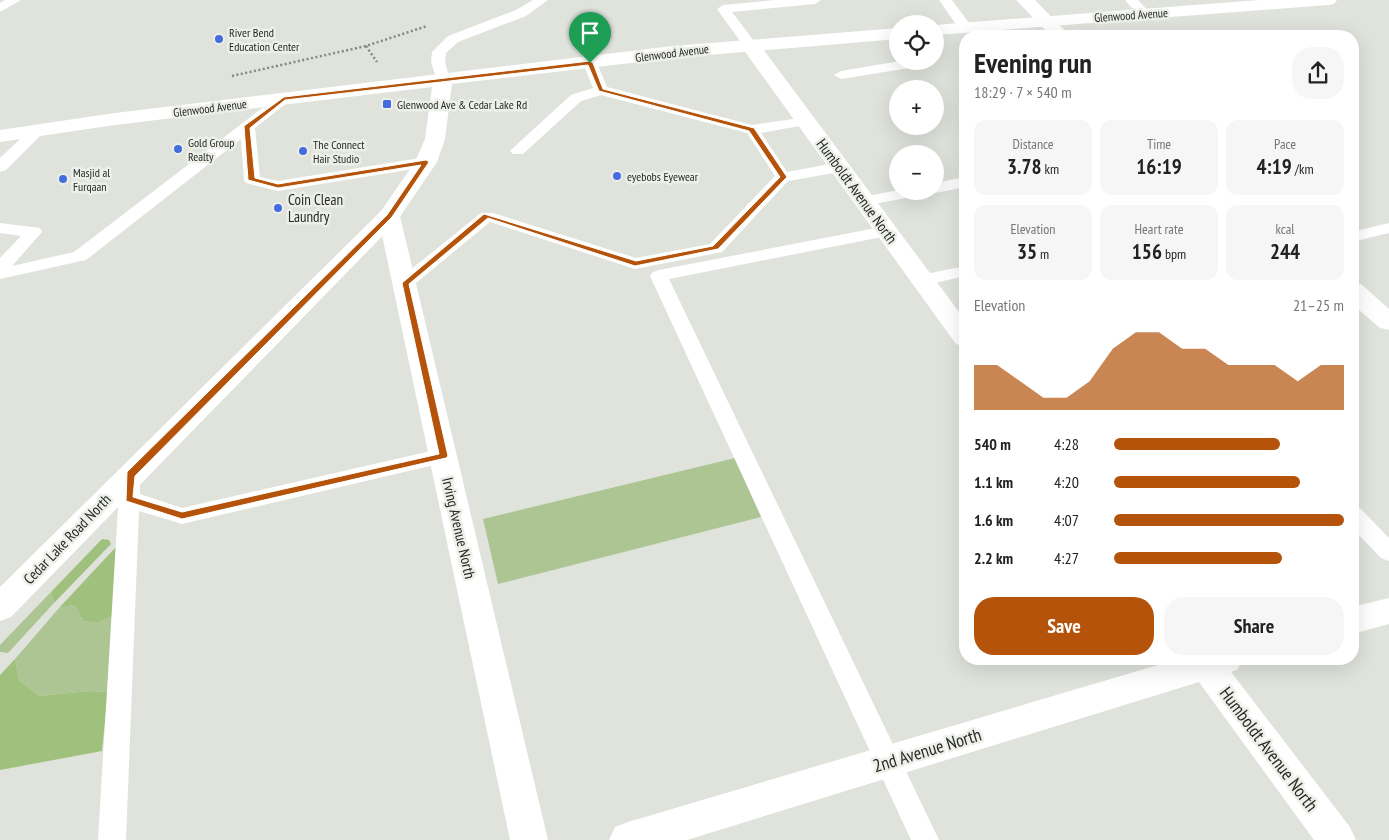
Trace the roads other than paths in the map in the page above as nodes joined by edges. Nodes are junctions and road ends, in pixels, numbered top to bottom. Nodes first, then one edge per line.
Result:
1 (15, 0) edge
2 (542, 0) edge
3 (815, 0) edge
4 (945, 0) edge
5 (1025, 0) edge
6 (1131, 0) edge
7 (1328, 0) edge
8 (1254, 3) edge
9 (719, 4) edge
10 (0, 8) edge
11 (1145, 14) junction
12 (1047, 22) junction
13 (965, 27) junction
14 (944, 29) edge
15 (1055, 30) edge
16 (889, 34) edge
17 (750, 45) junction
18 (590, 63) junction
19 (889, 67) edge
20 (840, 75) dead end
21 (444, 80) junction
22 (601, 90) junction
23 (284, 99) junction
24 (806, 121) junction
25 (247, 127) junction
26 (38, 130) junction
27 (752, 130) junction
28 (0, 136) edge
29 (518, 151) dead end
30 (426, 162) junction
31 (0, 167) edge
32 (840, 167) junction
33 (783, 177) junction
34 (959, 183) edge
35 (944, 186) edge
36 (889, 196) edge
37 (864, 201) junction
38 (389, 216) junction
39 (0, 228) edge
40 (1389, 228) edge
41 (886, 231) junction
42 (1359, 234) edge
43 (0, 268) edge
44 (959, 271) edge
45 (0, 274) edge
46 (922, 280) junction
47 (405, 283) junction
48 (1359, 296) edge
49 (1389, 322) edge
50 (959, 330) edge
51 (444, 456) junction
52 (130, 487) junction
53 (1359, 521) edge
54 (1389, 552) edge
55 (0, 608) edge
56 (1389, 610) edge
57 (1359, 619) edge
58 (1199, 665) edge
59 (1215, 665) edge
60 (889, 762) junction
61 (112, 840) edge
62 (529, 840) edge
63 (628, 840) edge
64 (925, 840) edge
65 (1337, 840) edge

1 - 10 lane
2 - 21 lane
3 - 9 lane
4 - 13 lane
5 - 12 street
6 - 11 lane
7 - 8 street, Glenwood Avenue
8 - 11 street, Glenwood Avenue
9 - 17 lane
11 - 12 street, Glenwood Avenue
12 - 13 street, Glenwood Avenue
12 - 15 street
13 - 14 street, Glenwood Avenue
16 - 17 street, Glenwood Avenue
17 - 18 street, Glenwood Avenue
17 - 24 street, Humboldt Avenue North
18 - 21 street, Glenwood Avenue
18 - 22 lane
19 - 20 lane
21 - 23 street, Glenwood Avenue
21 - 30 street, Cedar Lake Road North
22 - 27 lane
22 - 29 lane
23 - 25 lane
23 - 26 street, Glenwood Avenue
24 - 27 lane
24 - 32 street, Humboldt Avenue North
25 - 30 lane
25 - 45 lane
26 - 28 street, Glenwood Avenue
26 - 31 lane
27 - 33 lane
30 - 38 street, Cedar Lake Road North
32 - 33 lane
32 - 37 street, Humboldt Avenue North
33 - 47 lane
34 - 35 lane
36 - 37 lane
37 - 41 street, Humboldt Avenue North
38 - 47 street, Irving Avenue North
38 - 52 street, Cedar Lake Road North
39 - 43 lane
40 - 42 lane
41 - 46 street, Humboldt Avenue North
41 - 60 lane
44 - 46 lane
46 - 50 street, Humboldt Avenue North
47 - 51 street, Irving Avenue North
48 - 49 street
51 - 52 lane
51 - 62 street, Irving Avenue North
52 - 55 street, Cedar Lake Road North
52 - 61 lane
53 - 54 lane
56 - 57 street
58 - 60 street, 2nd Avenue North
59 - 65 street, Humboldt Avenue North
60 - 63 street, 2nd Avenue North
60 - 64 lane

